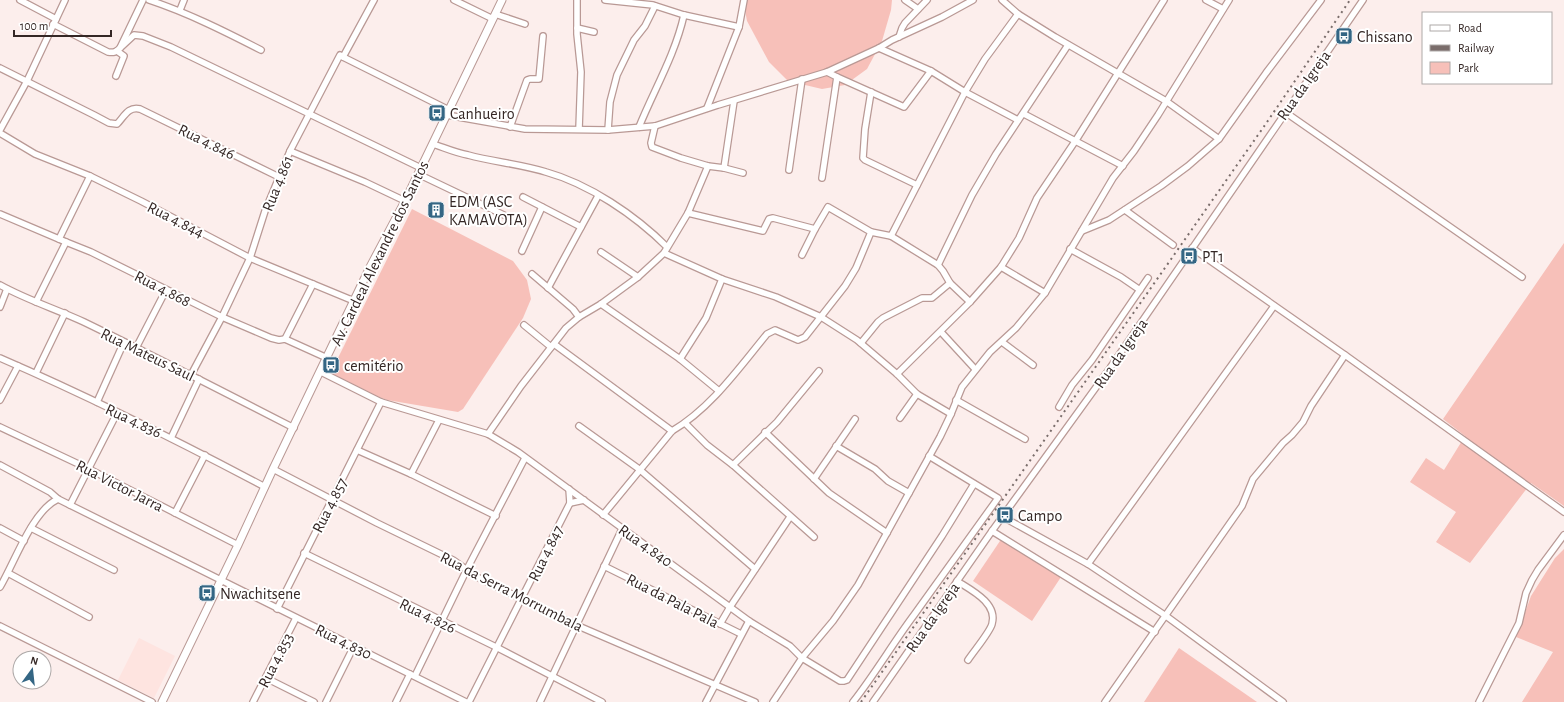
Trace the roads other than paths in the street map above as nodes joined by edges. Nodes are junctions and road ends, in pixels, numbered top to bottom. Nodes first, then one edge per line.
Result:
1 (20, 0) edge
2 (65, 0) edge
3 (143, 0) edge
4 (149, 0) edge
5 (184, 0) edge
6 (374, 0) edge
7 (454, 0) edge
8 (502, 0) edge
9 (578, 0) edge
10 (605, 0) edge
11 (744, 0) edge
12 (905, 0) edge
13 (927, 0) edge
14 (972, 0) edge
15 (1002, 0) edge
16 (1164, 0) edge
17 (1206, 0) edge
18 (1229, 0) edge
19 (1321, 0) edge
20 (1363, 0) edge
21 (654, 4) edge
22 (918, 9) junction
23 (1224, 9) junction
24 (180, 10) junction
25 (1018, 14) junction
26 (684, 15) junction
27 (494, 17) junction
28 (54, 21) junction
29 (525, 24) dead end
30 (739, 27) junction
31 (577, 28) junction
32 (594, 32) dead end
33 (543, 36) dead end
34 (900, 37) junction
35 (1068, 45) junction
36 (878, 48) junction
37 (119, 50) junction
38 (261, 50) dead end
39 (343, 56) junction
40 (0, 68) edge
41 (931, 71) junction
42 (827, 72) junction
43 (1118, 74) junction
44 (116, 76) dead end
45 (837, 77) junction
46 (802, 79) junction
47 (27, 81) junction
48 (870, 92) junction
49 (965, 92) junction
50 (734, 101) junction
51 (1166, 101) junction
52 (708, 108) junction
53 (448, 112) junction
54 (1285, 112) junction
55 (1024, 114) junction
56 (308, 115) junction
57 (1018, 120) junction
58 (655, 126) junction
59 (510, 127) junction
60 (639, 127) junction
61 (579, 129) junction
62 (608, 130) junction
63 (0, 131) edge
64 (1219, 139) junction
65 (1076, 140) junction
66 (433, 144) junction
67 (290, 151) junction
68 (708, 166) junction
69 (1123, 166) junction
70 (724, 168) junction
71 (789, 170) dead end
72 (420, 171) junction
73 (743, 173) dead end
74 (90, 176) junction
75 (280, 177) junction
76 (822, 178) dead end
77 (917, 185) junction
78 (598, 196) junction
79 (523, 197) dead end
80 (405, 202) junction
81 (542, 207) junction
82 (1125, 210) junction
83 (688, 213) junction
84 (0, 214) edge
85 (508, 217) dead end
86 (581, 227) junction
87 (815, 229) junction
88 (1082, 231) junction
89 (871, 232) junction
90 (891, 236) junction
91 (59, 239) junction
92 (66, 242) junction
93 (1174, 245) dead end
94 (667, 247) junction
95 (1192, 248) junction
96 (1070, 249) junction
97 (522, 251) dead end
98 (601, 252) dead end
99 (664, 253) junction
100 (802, 255) dead end
101 (250, 258) junction
102 (938, 265) junction
103 (1001, 267) junction
104 (532, 274) dead end
105 (1522, 276) dead end
106 (638, 277) junction
107 (1148, 278) dead end
108 (722, 279) junction
109 (950, 283) junction
110 (313, 284) junction
111 (0, 286) edge
112 (548, 288) junction
113 (7, 289) junction
114 (166, 290) junction
115 (1140, 290) junction
116 (1045, 293) junction
117 (354, 301) junction
118 (36, 302) junction
119 (970, 302) junction
120 (601, 304) junction
121 (1274, 306) junction
122 (0, 308) edge
123 (65, 313) junction
124 (222, 317) junction
125 (579, 317) junction
126 (821, 317) junction
127 (524, 325) dead end
128 (941, 332) junction
129 (285, 339) junction
130 (124, 342) junction
131 (1002, 342) junction
132 (861, 344) junction
133 (553, 345) junction
134 (136, 348) junction
135 (1345, 355) junction
136 (0, 358) edge
137 (327, 358) junction
138 (680, 359) junction
139 (18, 366) junction
140 (1032, 366) dead end
141 (975, 369) junction
142 (819, 371) dead end
143 (320, 372) junction
144 (36, 374) junction
145 (897, 374) junction
146 (191, 375) junction
147 (199, 379) junction
148 (719, 391) junction
149 (917, 394) junction
150 (0, 400) edge
151 (956, 400) junction
152 (97, 402) junction
153 (381, 402) junction
154 (1059, 407) dead end
155 (117, 413) junction
156 (951, 414) junction
157 (900, 418) dead end
158 (855, 419) dead end
159 (439, 420) junction
160 (685, 423) junction
161 (579, 426) dead end
162 (0, 427) edge
163 (294, 428) junction
164 (672, 431) junction
165 (765, 432) junction
166 (488, 434) junction
167 (171, 438) junction
168 (1025, 439) dead end
169 (836, 446) junction
170 (357, 450) junction
171 (205, 455) junction
172 (929, 456) junction
173 (525, 458) junction
174 (0, 465) edge
175 (733, 465) junction
176 (89, 469) junction
177 (273, 469) junction
178 (640, 469) junction
179 (411, 474) junction
180 (814, 479) junction
181 (974, 484) junction
182 (265, 487) junction
183 (569, 489) junction
184 (909, 493) junction
185 (58, 500) junction
186 (332, 500) junction
187 (584, 500) junction
188 (570, 503) junction
189 (70, 505) junction
190 (175, 512) junction
191 (1564, 512) edge
192 (603, 515) junction
193 (496, 516) junction
194 (790, 517) junction
195 (1003, 517) junction
196 (0, 528) edge
197 (31, 528) junction
198 (622, 529) junction
199 (992, 531) junction
200 (887, 533) junction
201 (1564, 535) edge
202 (814, 537) dead end
203 (24, 541) junction
204 (238, 545) junction
205 (304, 553) junction
206 (1088, 564) junction
207 (604, 566) junction
208 (467, 569) junction
209 (755, 569) junction
210 (114, 570) dead end
211 (8, 573) junction
212 (220, 581) junction
213 (957, 581) junction
214 (0, 587) edge
215 (522, 599) junction
216 (730, 606) junction
217 (277, 608) junction
218 (1166, 616) junction
219 (90, 617) dead end
220 (296, 618) junction
221 (442, 621) junction
222 (749, 621) junction
223 (720, 624) junction
224 (576, 625) junction
225 (0, 626) edge
226 (1155, 632) junction
227 (742, 634) junction
228 (354, 646) junction
229 (496, 647) junction
230 (802, 658) junction
231 (968, 660) dead end
232 (412, 675) junction
233 (552, 677) junction
234 (266, 678) junction
235 (714, 685) junction
236 (152, 702) edge
237 (162, 702) edge
238 (253, 702) edge
239 (314, 702) edge
240 (326, 702) edge
241 (396, 702) edge
242 (468, 702) edge
243 (540, 702) edge
244 (602, 702) edge
245 (706, 702) edge
246 (755, 702) edge
247 (773, 702) edge
248 (853, 702) edge
249 (873, 702) edge
250 (1105, 702) edge
251 (1283, 702) edge
252 (1479, 702) edge

1 - 28 street
2 - 28 street
3 - 37 street
4 - 24 street
5 - 24 street
6 - 39 street, Rua 4.861
7 - 27 street
8 - 27 street, Av. Cardeal Alexandre dos Santos
9 - 31 street
10 - 21 street
11 - 30 street
12 - 22 street
13 - 22 street
14 - 34 street
15 - 25 street
16 - 43 street
17 - 23 street
18 - 23 street
19 - 64 street
20 - 54 street, Rua da Igreja
21 - 26 street
21 - 62 street
22 - 34 street
23 - 51 street
24 - 38 street
25 - 35 street
25 - 49 street
26 - 30 street
26 - 60 street
27 - 29 street
27 - 53 street, Av. Cardeal Alexandre dos Santos
28 - 37 street
28 - 47 street
30 - 52 street
31 - 32 street
31 - 61 street
33 - 59 street
34 - 36 street
35 - 43 street
35 - 55 street
36 - 41 street
36 - 42 street
37 - 44 street
37 - 56 street
39 - 53 street
39 - 56 street, Rua 4.861
40 - 47 street
41 - 48 street
41 - 49 street
42 - 45 street
42 - 46 street
43 - 51 street
43 - 65 street
45 - 48 street
45 - 76 street
46 - 50 street
46 - 71 street
47 - 63 street
47 - 75 street, Rua 4.846
48 - 77 street
49 - 57 street
49 - 77 street
50 - 52 street
50 - 70 street
51 - 64 street
51 - 69 street
52 - 58 street
53 - 59 street
53 - 66 street, Av. Cardeal Alexandre dos Santos
54 - 95 street, Rua da Igreja
54 - 105 street
55 - 57 street
55 - 65 street
56 - 67 street, Rua 4.861
56 - 72 street
57 - 102 street
58 - 60 street
58 - 68 street
59 - 61 street
60 - 62 street
61 - 62 street
63 - 74 street, Rua 4.844
64 - 82 street
65 - 69 street
65 - 103 street
66 - 72 street, Av. Cardeal Alexandre dos Santos
66 - 78 street
67 - 75 street, Rua 4.861
67 - 80 street
68 - 70 street
68 - 83 street
69 - 88 street
70 - 73 street
72 - 80 street, Av. Cardeal Alexandre dos Santos
72 - 85 street
74 - 91 street
74 - 101 street, Rua 4.844
75 - 101 street, Rua 4.861
77 - 90 street
78 - 86 street
78 - 94 street
79 - 81 street
80 - 117 street, Av. Cardeal Alexandre dos Santos
81 - 86 street
81 - 97 street
82 - 88 street
82 - 93 street
83 - 87 street
83 - 94 street
84 - 91 street, Rua 4.868
86 - 112 street
87 - 89 street
87 - 100 street
88 - 96 street
89 - 90 street
89 - 126 street
90 - 102 street
91 - 92 street, Rua 4.868
92 - 114 street, Rua 4.868
92 - 118 street
94 - 99 street
95 - 121 street
95 - 195 street, Rua da Igreja
96 - 115 street
96 - 116 street
98 - 106 street
99 - 106 street
99 - 108 street
101 - 110 street, Rua 4.844
101 - 124 street, Rua 4.861
102 - 109 street
103 - 116 street
103 - 119 street
104 - 112 street
106 - 120 street
107 - 115 street
108 - 126 street
108 - 138 street
109 - 119 street
109 - 132 street
110 - 117 street, Rua 4.844
110 - 129 street
111 - 113 street, Rua Mateus Saul
112 - 125 street
113 - 118 street, Rua Mateus Saul
113 - 122 street
114 - 124 street, Rua 4.868
114 - 134 street
115 - 154 street
116 - 131 street
117 - 137 street, Av. Cardeal Alexandre dos Santos
118 - 123 street, Rua Mateus Saul
119 - 128 street
120 - 125 street
120 - 138 street
121 - 135 street
121 - 206 street
123 - 130 street, Rua Mateus Saul
123 - 144 street
124 - 129 street, Rua 4.868
124 - 146 street, Rua 4.861
125 - 133 street
126 - 132 street
126 - 148 street
127 - 133 street
128 - 141 street
128 - 145 street
129 - 137 street, Rua 4.868
130 - 134 street, Rua Mateus Saul
130 - 152 street
131 - 140 street
131 - 141 street
132 - 145 street
133 - 164 street
133 - 166 street
134 - 146 street, Rua Mateus Saul
135 - 191 street
135 - 218 street
136 - 139 street, Rua 4.836
137 - 143 street, Av. Cardeal Alexandre dos Santos
138 - 148 street
139 - 144 street, Rua 4.836
139 - 150 street
141 - 151 street
142 - 165 street
143 - 153 street, Rua 4.840
143 - 163 street, Av. Cardeal Alexandre dos Santos
144 - 152 street, Rua 4.836
145 - 149 street
146 - 147 street, Rua Mateus Saul
147 - 163 street, Rua Mateus Saul
147 - 167 street
148 - 160 street
149 - 156 street
149 - 157 street
151 - 156 street
151 - 168 street
152 - 155 street, Rua 4.836
153 - 159 street, Rua 4.840
153 - 170 street, Rua 4.857
155 - 167 street, Rua 4.836
155 - 176 street
156 - 172 street
158 - 169 street
159 - 166 street, Rua 4.840
159 - 179 street
160 - 164 street
160 - 175 street
161 - 178 street
162 - 176 street, Rua Victor Jarra
163 - 177 street, Av. Cardeal Alexandre dos Santos
164 - 178 street
165 - 175 street
165 - 180 street
166 - 173 street, Rua 4.840
167 - 171 street, Rua 4.836
169 - 180 street
169 - 184 street
170 - 179 street
170 - 186 street, Rua 4.857
171 - 182 street, Rua 4.836
171 - 190 street
172 - 181 street
172 - 184 street
173 - 183 street, Rua 4.840
173 - 193 street
174 - 185 street, Rua 4.830
175 - 194 street
176 - 189 street
176 - 190 street, Rua Victor Jarra
177 - 182 street, Av. Cardeal Alexandre dos Santos
177 - 186 street, Rua da Serra Morrumbala
178 - 192 street
178 - 209 street
179 - 193 street
180 - 200 street
181 - 230 street, Rua 4.840
181 - 248 street, Rua da Igreja
182 - 204 street, Av. Cardeal Alexandre dos Santos
183 - 187 street, Rua 4.840
183 - 188 street
184 - 200 street
185 - 189 street, Rua 4.830
185 - 197 street
186 - 205 street, Rua 4.857
186 - 208 street, Rua da Serra Morrumbala
187 - 188 street
187 - 192 street, Rua 4.840
188 - 215 street, Rua 4.847
189 - 212 street, Rua 4.830
190 - 204 street, Rua Victor Jarra
192 - 198 street, Rua 4.840
193 - 208 street
194 - 202 street
194 - 209 street
195 - 199 street, Rua da Igreja
195 - 206 street
196 - 203 street
197 - 203 street
197 - 210 street
198 - 207 street
198 - 216 street, Rua 4.840
199 - 213 street, Rua da Igreja
199 - 226 street
200 - 230 street
201 - 252 street
203 - 211 street
204 - 212 street, Av. Cardeal Alexandre dos Santos
205 - 217 street, Rua 4.857
205 - 221 street, Rua 4.826
206 - 218 street
207 - 223 street, Rua da Pala Pala
207 - 224 street
208 - 215 street, Rua da Serra Morrumbala
208 - 221 street
209 - 216 street
211 - 214 street
211 - 219 street
212 - 217 street, Rua 4.830
212 - 237 street, Av. Cardeal Alexandre dos Santos
213 - 231 street
213 - 249 street, Rua da Igreja
215 - 224 street, Rua da Serra Morrumbala
215 - 229 street, Rua 4.847
216 - 222 street, Rua 4.840
216 - 223 street
217 - 220 street, Rua 4.830
218 - 226 street
218 - 251 street
220 - 228 street, Rua 4.830
220 - 234 street, Rua 4.853
221 - 229 street, Rua 4.826
221 - 232 street
222 - 227 street
222 - 230 street, Rua 4.840
223 - 227 street, Rua da Pala Pala
224 - 233 street
224 - 235 street, Rua da Serra Morrumbala
225 - 236 street
226 - 250 street
227 - 235 street
228 - 232 street, Rua 4.830
228 - 240 street
229 - 233 street, Rua 4.826
229 - 242 street, Rua 4.847
230 - 247 street
232 - 241 street
232 - 242 street, Rua 4.830
233 - 243 street
233 - 244 street, Rua 4.826
234 - 238 street, Rua 4.853
234 - 239 street
235 - 245 street
235 - 246 street, Rua da Serra Morrumbala

